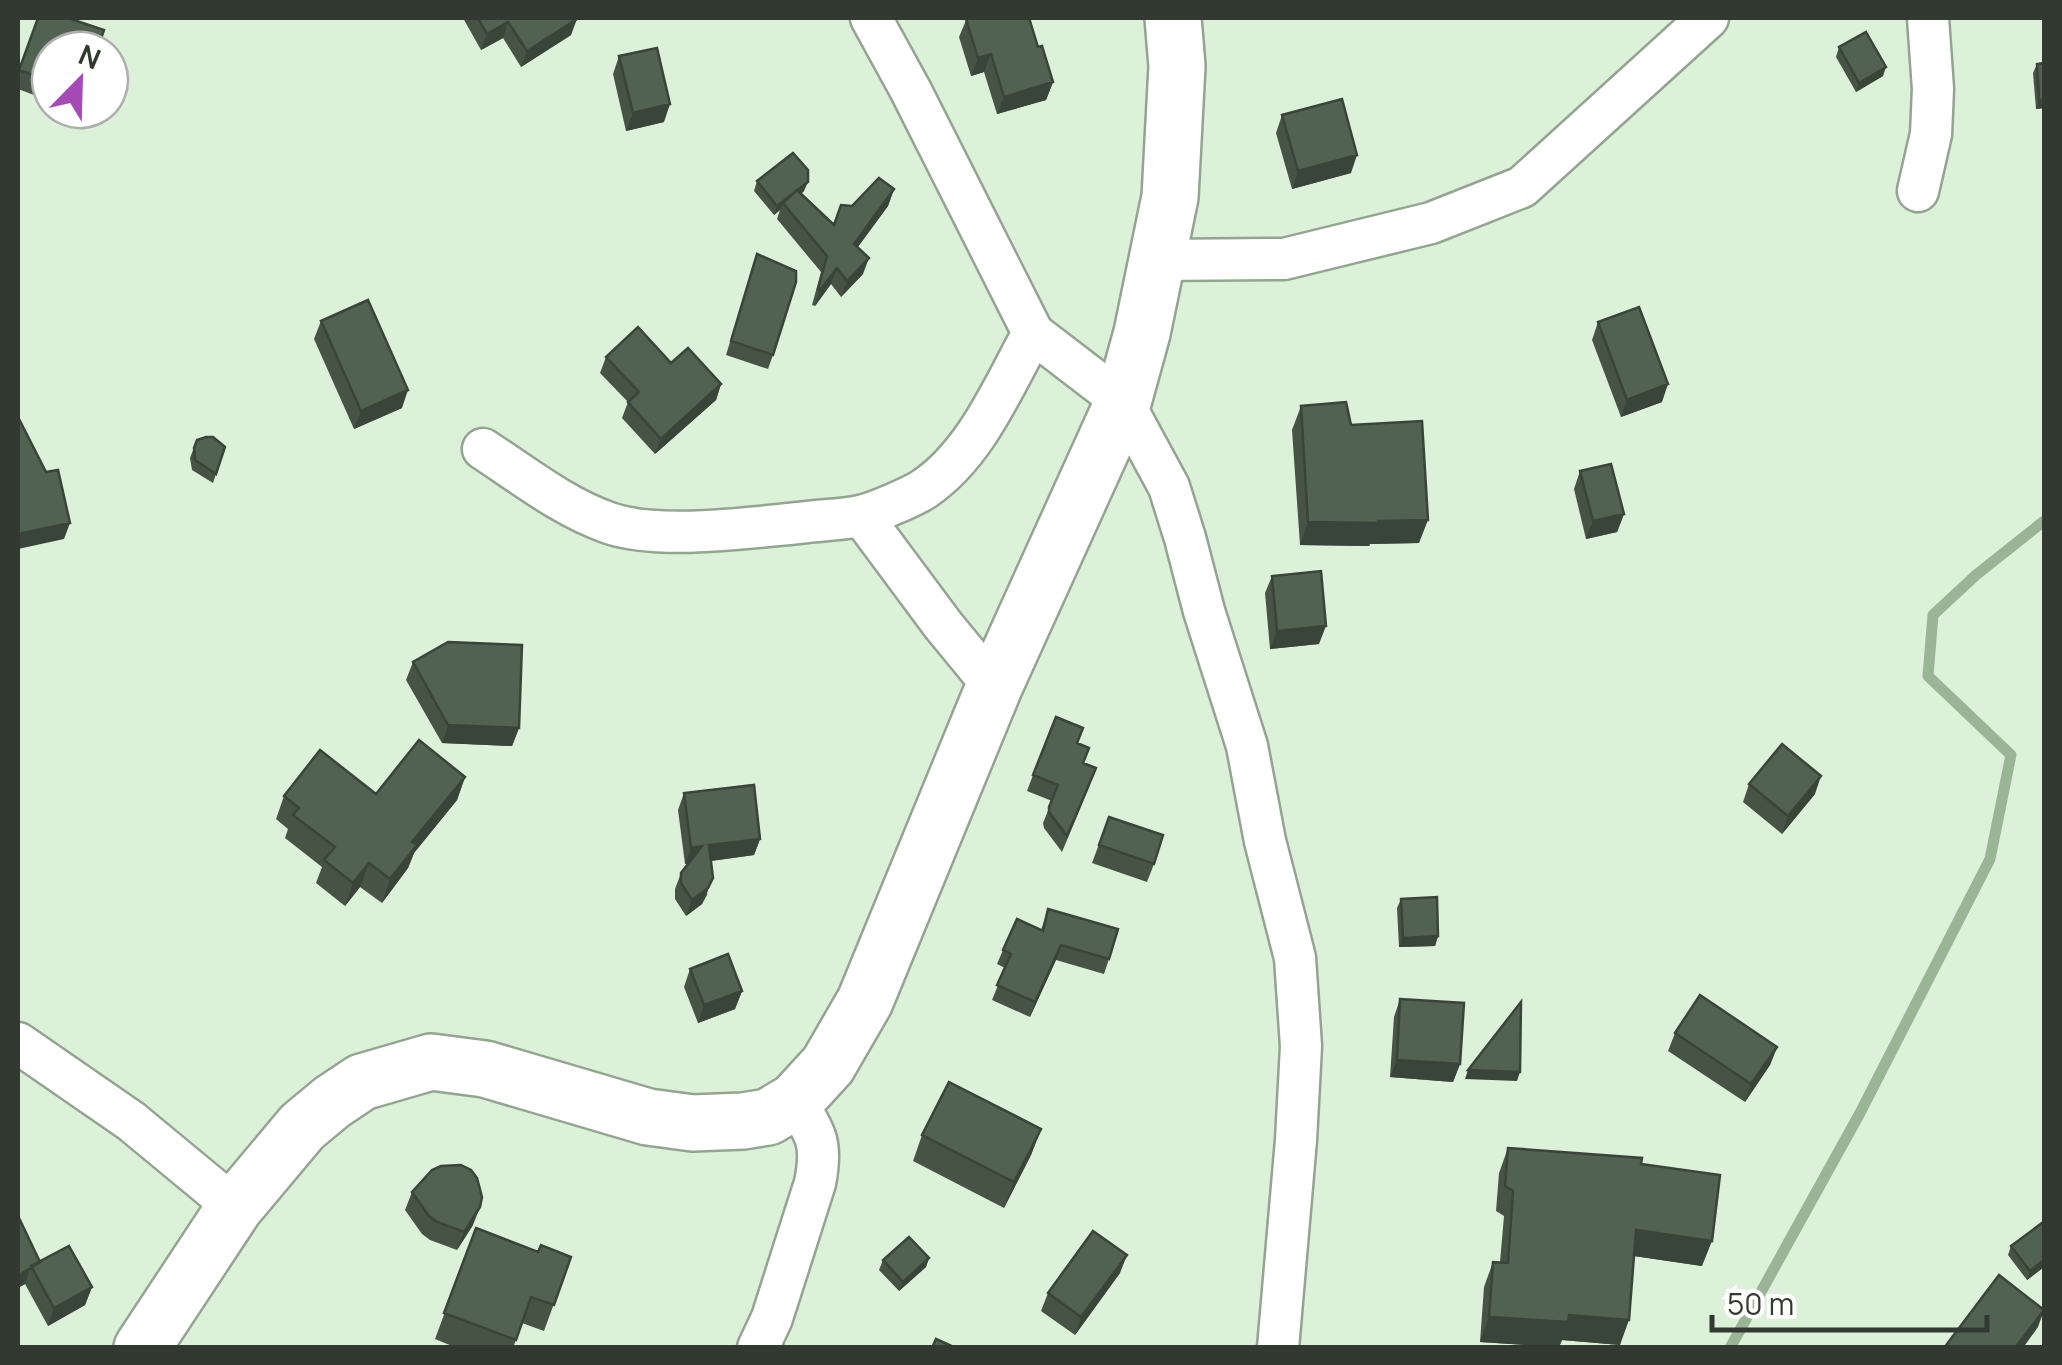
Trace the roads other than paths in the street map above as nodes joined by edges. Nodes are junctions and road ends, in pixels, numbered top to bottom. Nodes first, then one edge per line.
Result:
1 (871, 18) edge
2 (1173, 18) edge
3 (1708, 18) edge
4 (1928, 18) edge
5 (1918, 191) dead end
6 (1158, 260) junction
7 (1033, 334) junction
8 (1123, 402) junction
9 (483, 450) dead end
10 (862, 516) junction
11 (994, 687) junction
12 (18, 1044) edge
13 (795, 1100) junction
14 (235, 1207) junction
15 (142, 1348) edge
16 (758, 1348) edge
17 (1278, 1348) edge

1 - 7 street
2 - 6 street
3 - 6 street
4 - 5 street
6 - 8 street
7 - 8 street
7 - 10 street
8 - 11 street
8 - 17 street
9 - 10 street
10 - 11 street
11 - 13 street
12 - 14 street
13 - 14 street
13 - 16 street
14 - 15 street

